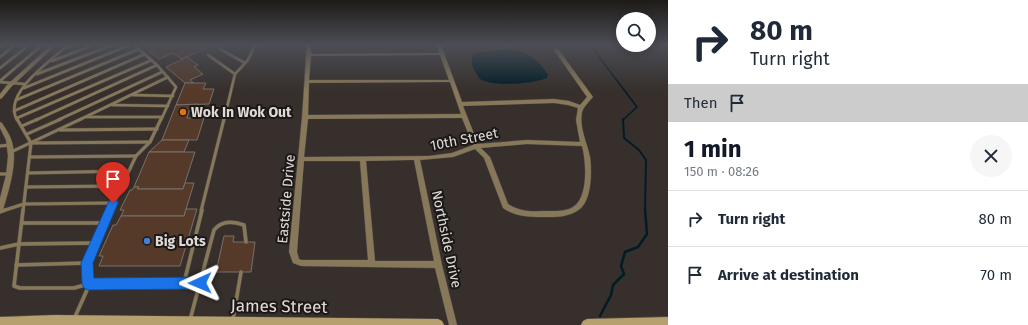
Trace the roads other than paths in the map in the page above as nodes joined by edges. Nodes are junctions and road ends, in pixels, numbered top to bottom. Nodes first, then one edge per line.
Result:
1 (10, 60) edge
2 (24, 60) edge
3 (37, 60) edge
4 (56, 60) edge
5 (74, 60) edge
6 (92, 60) edge
7 (112, 60) edge
8 (131, 60) edge
9 (152, 60) joint
10 (217, 60) edge
11 (240, 60) edge
12 (247, 60) edge
13 (308, 60) edge
14 (443, 60) edge
15 (563, 60) edge
16 (51, 62) joint
17 (245, 63) junction
18 (157, 65) junction
19 (0, 68) edge
20 (162, 72) junction
21 (236, 74) junction
22 (34, 76) junction
23 (168, 77) junction
24 (0, 81) edge
25 (451, 81) junction
26 (307, 82) junction
27 (12, 83) junction
28 (25, 84) junction
29 (22, 88) junction
30 (3, 90) edge
31 (130, 95) junction
32 (173, 96) junction
33 (0, 97) edge
34 (16, 100) junction
35 (459, 104) junction
36 (110, 105) junction
37 (168, 106) junction
38 (581, 107) junction
39 (14, 110) junction
40 (464, 116) junction
41 (84, 117) junction
42 (162, 117) junction
43 (305, 117) junction
44 (17, 118) junction
45 (0, 124) edge
46 (22, 126) junction
47 (156, 129) junction
48 (58, 130) junction
49 (3, 132) edge
50 (26, 134) junction
51 (150, 142) junction
52 (31, 143) junction
53 (584, 144) junction
54 (0, 146) edge
55 (476, 146) junction
56 (10, 149) junction
57 (136, 156) junction
58 (30, 157) junction
59 (417, 158) junction
60 (301, 159) junction
61 (363, 160) junction
62 (128, 171) junction
63 (28, 173) junction
64 (0, 174) edge
65 (8, 174) junction
66 (122, 186) junction
67 (26, 187) junction
68 (2, 192) edge
69 (113, 203) junction
70 (24, 204) junction
71 (0, 211) edge
72 (22, 223) junction
73 (104, 223) junction
74 (246, 242) dead end
75 (95, 243) junction
76 (19, 244) junction
77 (0, 248) edge
78 (87, 263) junction
79 (372, 264) junction
80 (16, 265) junction
81 (438, 265) junction
82 (241, 272) dead end
83 (184, 283) junction
84 (200, 283) junction
85 (88, 284) junction
86 (73, 320) junction
87 (189, 322) junction
88 (53, 323) edge
89 (0, 324) edge
90 (233, 324) edge
91 (269, 324) edge
92 (307, 324) edge
93 (661, 324) edge
94 (438, 325) edge
95 (453, 325) edge
96 (587, 325) edge

1 - 19 lane
2 - 24 lane
3 - 27 street
4 - 16 lane
5 - 22 lane
6 - 29 lane
7 - 34 lane
8 - 39 lane
9 - 18 lane
9 - 44 lane
10 - 21 lane
11 - 17 lane
12 - 17 lane
13 - 26 street, Eastside Drive
14 - 25 street
15 - 38 street
16 - 22 lane
17 - 21 lane
18 - 20 lane
18 - 46 lane
20 - 23 lane
20 - 50 lane
21 - 83 lane
22 - 28 lane
23 - 31 lane
23 - 32 lane
24 - 27 lane
25 - 26 street
25 - 35 street
26 - 43 street, Eastside Drive
27 - 28 lane
27 - 30 street
28 - 29 lane
29 - 34 lane
30 - 33 street
31 - 32 lane
31 - 36 lane
32 - 37 lane
34 - 39 lane
35 - 38 street
35 - 40 street
36 - 37 lane
36 - 41 lane
37 - 42 lane
38 - 53 street
39 - 44 lane
40 - 43 street
40 - 55 street
41 - 42 lane
41 - 48 lane
42 - 47 lane
43 - 60 street, Eastside Drive
44 - 46 lane
45 - 49 street
46 - 50 lane
47 - 48 lane
47 - 51 lane
48 - 52 lane
49 - 56 street
50 - 52 lane
51 - 52 lane
51 - 57 lane
52 - 56 lane
52 - 58 lane
53 - 55 street, 10th Street
53 - 55 street
54 - 56 lane
55 - 59 street, 10th Street
56 - 65 street
57 - 58 lane
57 - 62 lane
58 - 63 lane
59 - 61 street, 10th Street
59 - 81 street, Northside Drive
60 - 61 street, 10th Street
60 - 79 street, Eastside Drive
61 - 79 street
62 - 63 lane
62 - 66 lane
63 - 67 lane
64 - 65 lane
65 - 68 street
66 - 67 lane
66 - 69 lane
67 - 70 lane
68 - 71 street
69 - 70 lane
69 - 73 lane
70 - 71 lane
70 - 72 lane
72 - 73 lane
72 - 76 lane
73 - 75 lane
74 - 84 lane
75 - 76 lane
75 - 78 lane
76 - 77 lane
76 - 80 lane
78 - 80 lane
78 - 85 lane
79 - 81 street, Eastside Drive
80 - 85 lane
81 - 95 street, Northside Drive
82 - 90 lane
83 - 84 lane
83 - 85 lane
84 - 87 lane
85 - 86 lane
86 - 87 street, James Street
86 - 88 street, James Street
87 - 90 street, James Street
88 - 89 street, James Street
90 - 91 street, James Street
91 - 92 street, James Street
92 - 94 street, James Street
93 - 96 street

